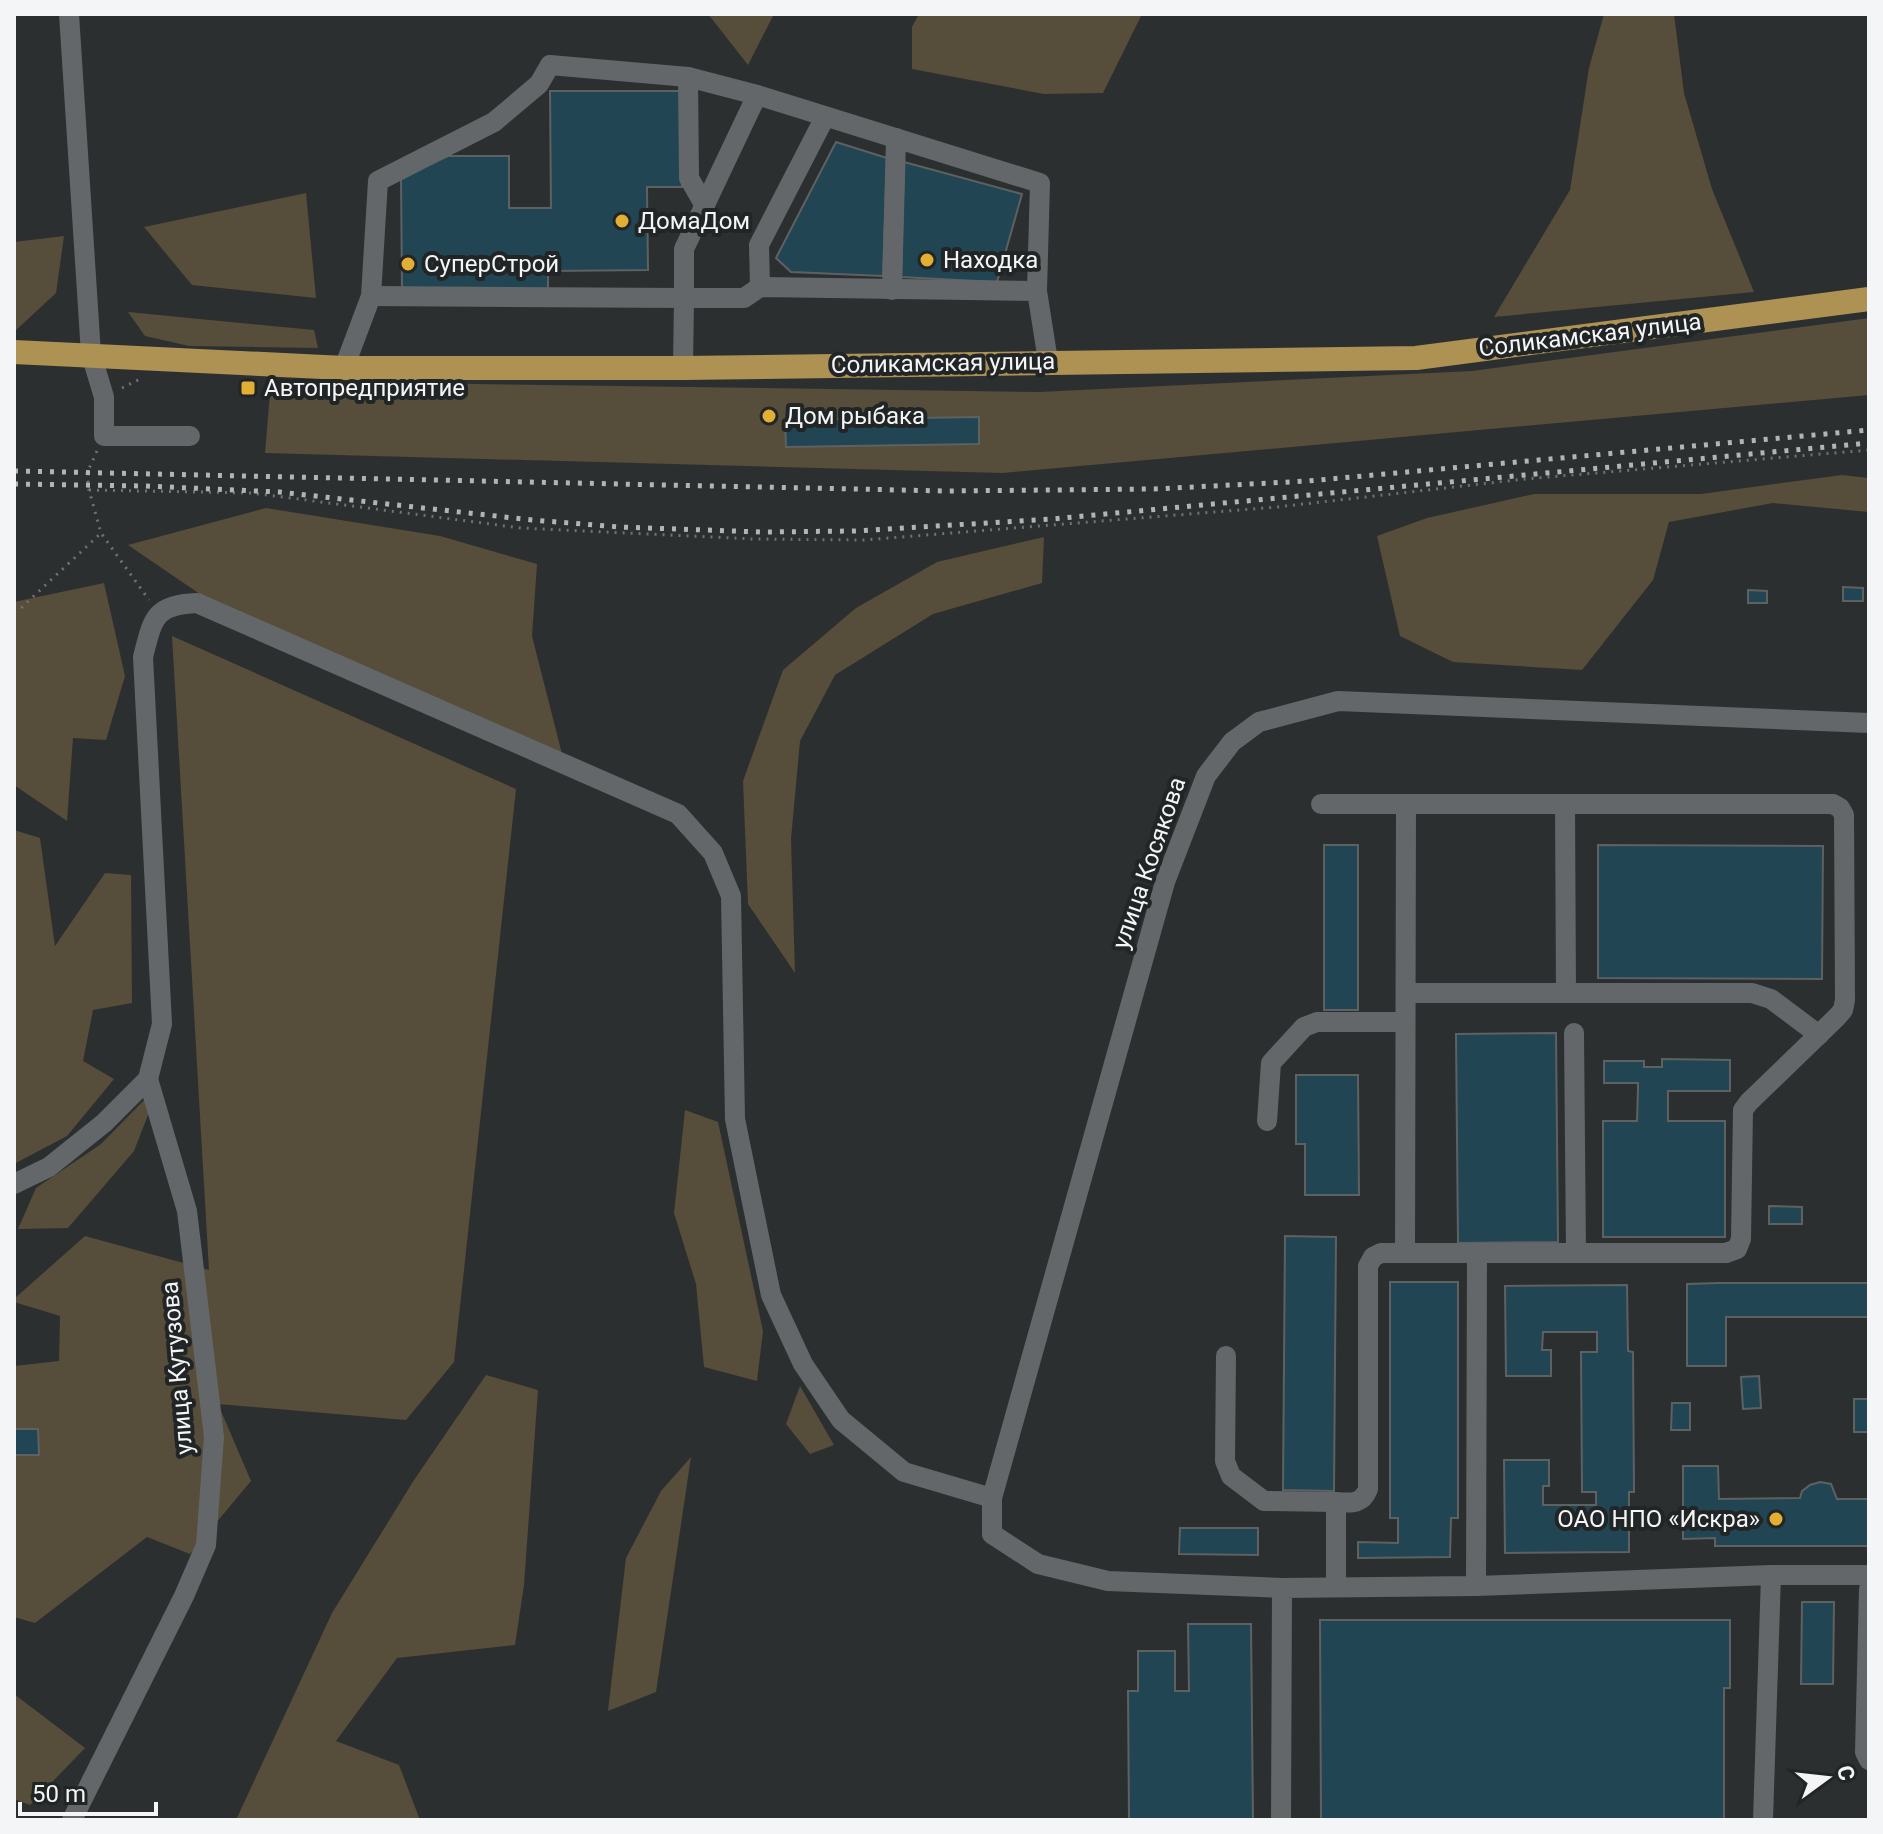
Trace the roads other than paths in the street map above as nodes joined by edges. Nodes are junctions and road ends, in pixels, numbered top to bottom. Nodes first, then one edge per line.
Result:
1 (69, 14) edge
2 (688, 77) junction
3 (757, 95) junction
4 (825, 117) junction
5 (896, 138) junction
6 (705, 206) junction
7 (760, 287) junction
8 (892, 290) junction
9 (1037, 291) junction
10 (371, 296) junction
11 (684, 298) junction
12 (1869, 299) edge
13 (14, 352) edge
14 (91, 354) junction
15 (1048, 361) junction
16 (344, 368) junction
17 (683, 368) junction
18 (190, 436) dead end
19 (1869, 723) edge
20 (1321, 804) dead end
21 (1406, 804) junction
22 (1565, 804) junction
23 (1406, 993) junction
24 (1566, 993) junction
25 (1405, 1022) junction
26 (1574, 1033) dead end
27 (1819, 1035) junction
28 (148, 1079) junction
29 (1267, 1121) dead end
30 (14, 1184) edge
31 (1405, 1253) junction
32 (1477, 1253) junction
33 (1576, 1253) junction
34 (1226, 1356) dead end
35 (992, 1498) junction
36 (1336, 1502) junction
37 (1771, 1575) junction
38 (1869, 1575) edge
39 (1476, 1586) junction
40 (1336, 1587) junction
41 (1282, 1588) junction
42 (1869, 1589) edge
43 (1869, 1760) edge
44 (72, 1820) edge
45 (1281, 1820) edge
46 (1763, 1820) edge

1 - 14 street
2 - 3 street
2 - 6 street
2 - 10 street
3 - 4 street
3 - 6 street
4 - 5 street
4 - 7 street
5 - 8 street
5 - 9 street
6 - 11 street
7 - 8 street
7 - 11 street
8 - 9 street
9 - 15 street
10 - 11 street
10 - 16 street
11 - 17 street
12 - 15 main road, Соликамская улица
13 - 14 main road, Соликамская улица
14 - 16 main road, Соликамская улица
14 - 18 street
15 - 17 main road, Соликамская улица
16 - 17 main road, Соликамская улица
19 - 35 street, улица Косякова
20 - 21 street
21 - 22 street
21 - 23 street
22 - 24 street
22 - 27 street
23 - 24 street
23 - 25 street
24 - 27 street
25 - 29 street
25 - 31 street
26 - 33 street
27 - 33 street
28 - 30 street
28 - 35 street
28 - 44 street, улица Кутузова
31 - 32 street
31 - 36 street
32 - 33 street
32 - 39 street
34 - 36 street
35 - 41 street, улица Косякова
36 - 40 street
37 - 38 street
37 - 39 street
37 - 46 street
39 - 40 street
40 - 41 street
41 - 45 street
42 - 43 street

